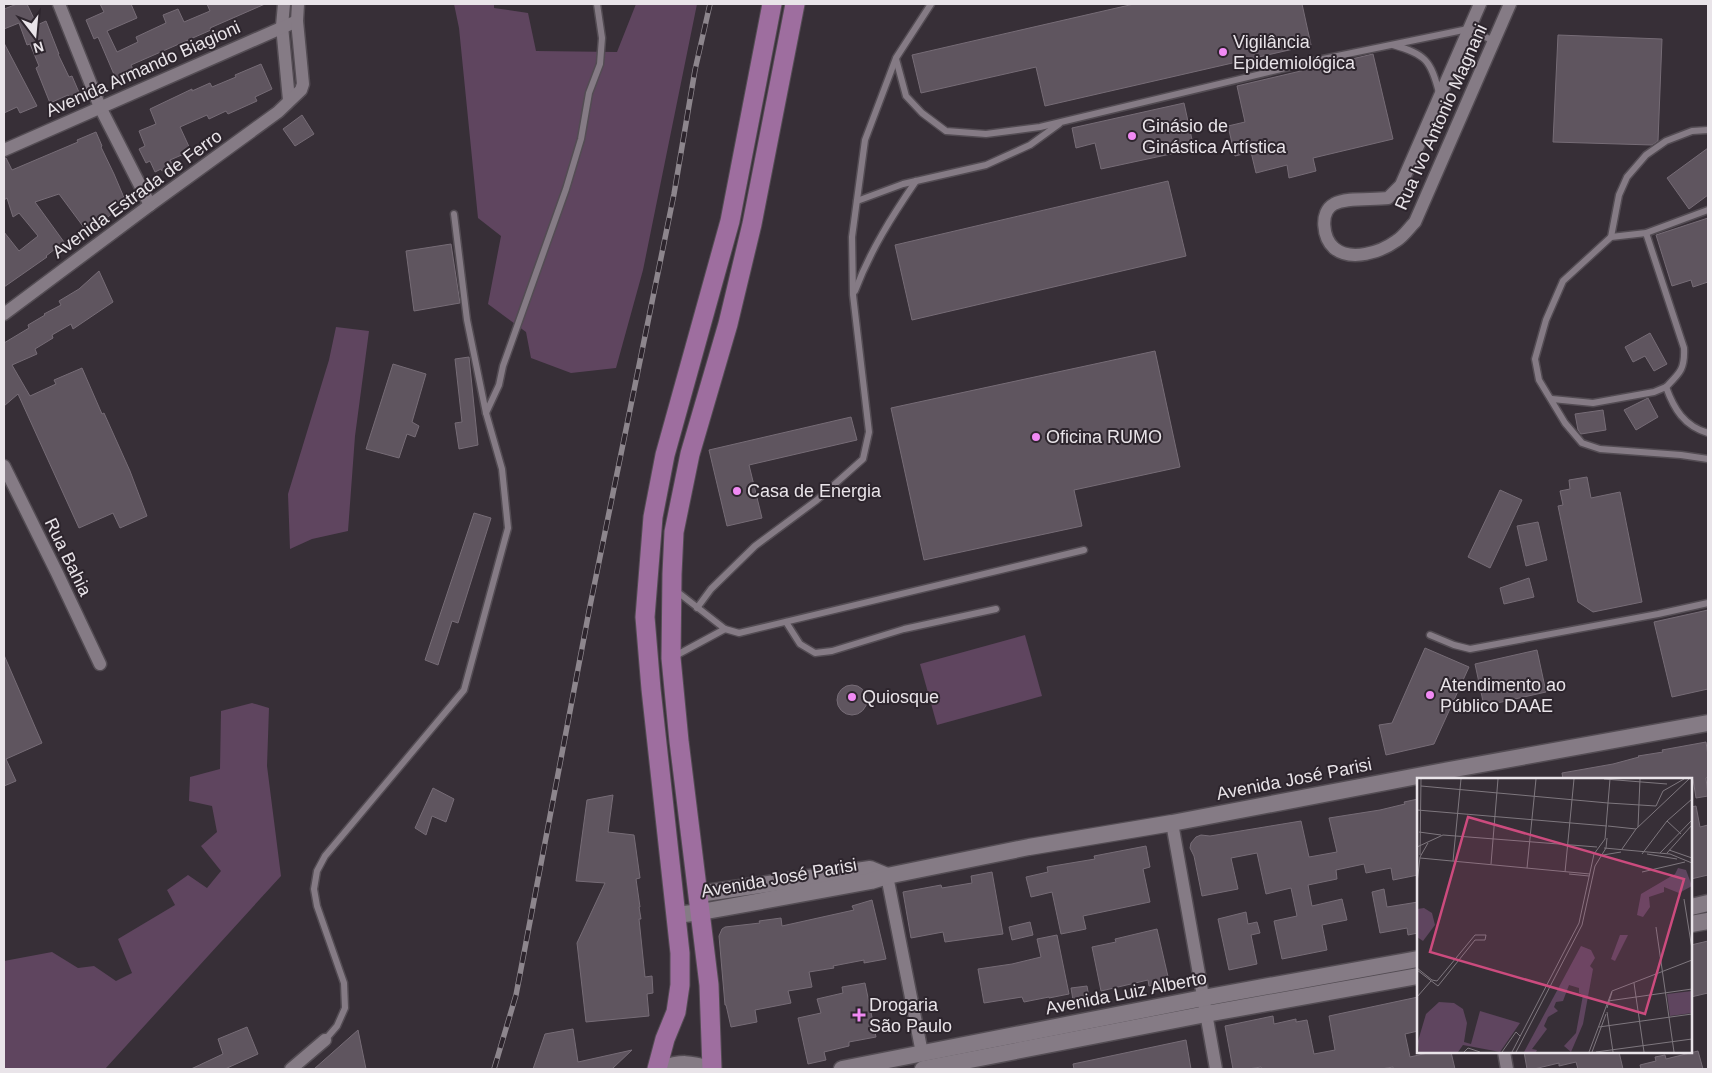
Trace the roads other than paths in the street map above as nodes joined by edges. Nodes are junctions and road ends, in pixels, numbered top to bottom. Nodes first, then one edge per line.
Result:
1 (59, 4) edge
2 (284, 4) edge
3 (298, 4) edge
4 (597, 4) edge
5 (772, 4) edge
6 (795, 4) edge
7 (931, 4) edge
8 (1480, 4) edge
9 (1510, 4) edge
10 (297, 21) junction
11 (282, 26) junction
12 (1468, 29) junction
13 (1494, 41) junction
14 (1392, 45) junction
15 (896, 58) junction
16 (1439, 95) junction
17 (289, 100) junction
18 (100, 107) junction
19 (1062, 122) junction
20 (1708, 130) edge
21 (4, 150) edge
22 (916, 181) junction
23 (857, 202) junction
24 (150, 205) junction
25 (1708, 210) edge
26 (454, 214) dead end
27 (1646, 233) junction
28 (1612, 238) junction
29 (854, 295) junction
30 (4, 314) edge
31 (1666, 387) junction
32 (1552, 399) junction
33 (486, 413) junction
34 (1708, 433) edge
35 (1708, 460) edge
36 (4, 466) edge
37 (1084, 550) dead end
38 (672, 588) junction
39 (1708, 603) edge
40 (697, 608) junction
41 (996, 609) dead end
42 (786, 622) junction
43 (725, 628) junction
44 (1430, 635) dead end
45 (671, 658) junction
46 (100, 664) dead end
47 (1708, 723) edge
48 (1450, 774) edge
49 (1427, 778) edge
50 (1417, 780) edge
51 (1172, 823) junction
52 (887, 876) junction
53 (700, 903) junction
54 (1708, 903) edge
55 (1692, 906) edge
56 (676, 915) junction
57 (1708, 921) edge
58 (1692, 924) edge
59 (1417, 959) edge
60 (1417, 976) edge
61 (1205, 1006) junction
62 (325, 1040) joint
63 (922, 1053) junction
64 (1504, 1053) edge
65 (291, 1069) edge
66 (659, 1069) edge
67 (712, 1069) edge
68 (842, 1069) edge
69 (925, 1069) edge
70 (1216, 1069) edge
71 (1507, 1069) edge

1 - 18 street
2 - 11 street
3 - 10 street, Avenida Estrada de Ferro
4 - 33 lane
5 - 56 main road
6 - 38 main road
7 - 15 lane
8 - 12 street, Rua Ivo Antonio Magnani
9 - 13 street, Rua Ivo Antonio Magnani
10 - 11 street, Avenida Armando Biagioni
10 - 17 street, Avenida Estrada de Ferro
11 - 17 street
11 - 18 street, Avenida Armando Biagioni
12 - 13 lane
12 - 14 lane
12 - 16 street, Rua Ivo Antonio Magnani
13 - 16 street, Rua Ivo Antonio Magnani
14 - 16 lane
14 - 19 lane
15 - 19 lane
15 - 23 lane
17 - 24 street, Avenida Estrada de Ferro
18 - 21 street, Avenida Armando Biagioni
18 - 24 street
19 - 22 lane
20 - 28 lane
22 - 23 lane
22 - 29 lane
23 - 29 lane
24 - 30 street, Avenida Estrada de Ferro
25 - 27 lane
26 - 33 lane
27 - 28 lane
27 - 31 lane
28 - 32 lane
29 - 40 lane
31 - 32 lane
31 - 34 lane
32 - 35 lane
33 - 62 lane
36 - 46 street, Rua Bahia
37 - 42 lane
38 - 40 lane
38 - 45 main road
39 - 44 lane
40 - 43 lane
41 - 42 lane
42 - 43 lane
43 - 45 lane
45 - 53 main road
47 - 48 main road, Avenida José Parisi
48 - 49 main road, Avenida José Parisi
50 - 51 main road, Avenida José Parisi
51 - 52 main road, Avenida José Parisi
51 - 61 street
52 - 53 main road, Avenida José Parisi
52 - 63 street
53 - 56 main road, Avenida José Parisi
53 - 67 main road
54 - 55 main road
56 - 66 main road
57 - 58 main road
59 - 61 main road, Avenida Luiz Alberto
60 - 61 main road, Avenida Luiz Alberto
61 - 63 main road, Avenida Luiz Alberto
61 - 69 main road, Avenida Luiz Alberto
61 - 70 street
62 - 65 street
63 - 68 main road, Avenida Luiz Alberto
63 - 69 main road
64 - 71 street
66 - 67 main road

